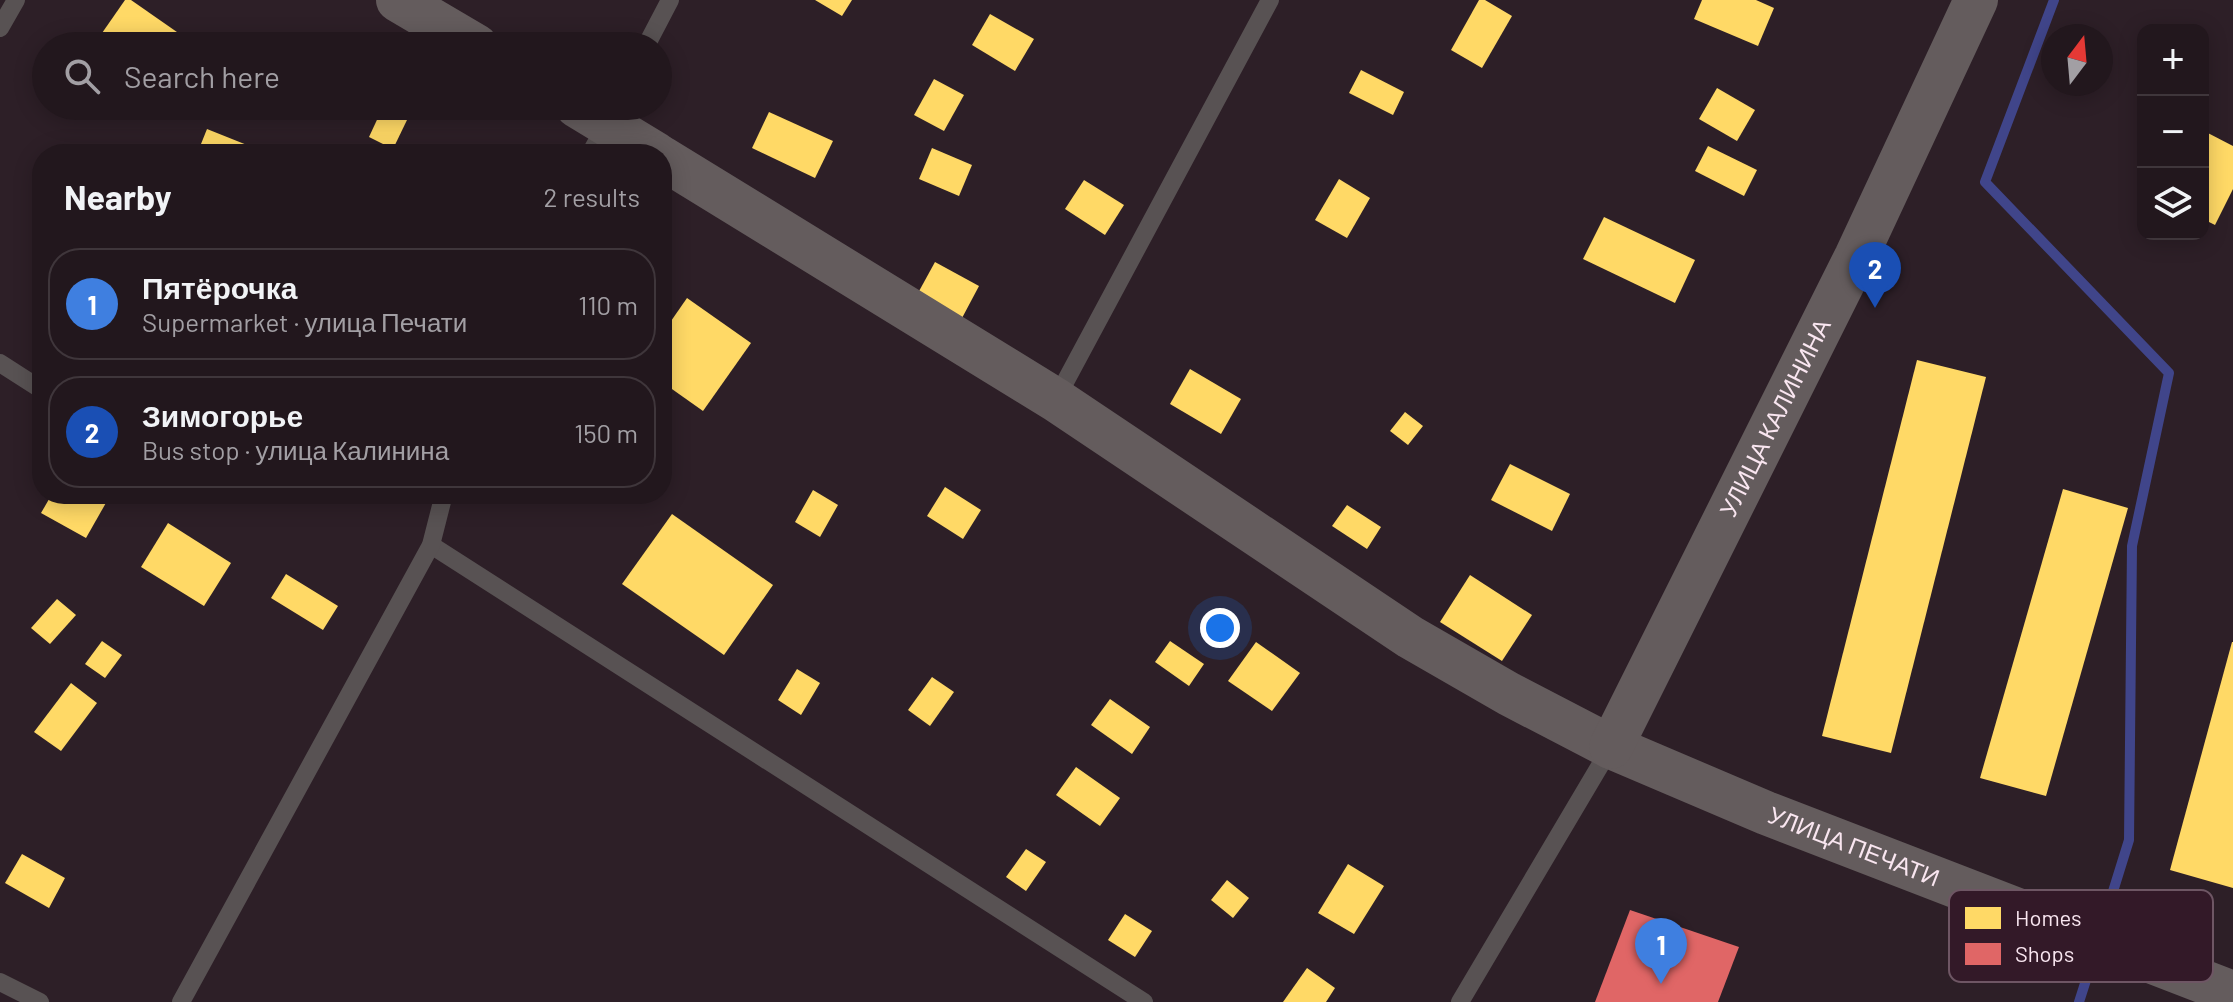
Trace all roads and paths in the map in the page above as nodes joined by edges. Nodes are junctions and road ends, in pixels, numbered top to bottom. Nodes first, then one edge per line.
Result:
1 (16, 0) edge
2 (398, 0) edge
3 (670, 0) edge
4 (1270, 0) edge
5 (1976, 0) edge
6 (0, 28) edge
7 (452, 32) edge
8 (653, 32) edge
9 (597, 122) edge
10 (638, 144) edge
11 (672, 164) edge
12 (0, 363) edge
13 (32, 384) edge
14 (1056, 400) junction
15 (441, 504) edge
16 (431, 545) junction
17 (1611, 747) junction
18 (1966, 890) edge
19 (0, 982) edge
20 (2204, 982) edge
21 (2233, 993) edge
22 (40, 1002) edge
23 (181, 1002) edge
24 (1144, 1002) edge
25 (1460, 1002) edge

1 - 6 lane
2 - 7 street
3 - 8 lane
4 - 14 lane
5 - 17 street, УЛИЦА КАЛИНИНА
9 - 10 street
11 - 14 street, УЛИЦА ПЕЧАТИ
12 - 13 lane
14 - 17 street, УЛИЦА ПЕЧАТИ
15 - 16 lane
16 - 23 lane
16 - 24 lane
17 - 18 street, УЛИЦА ПЕЧАТИ
17 - 25 lane
19 - 22 lane
20 - 21 street, УЛИЦА ПЕЧАТИ

